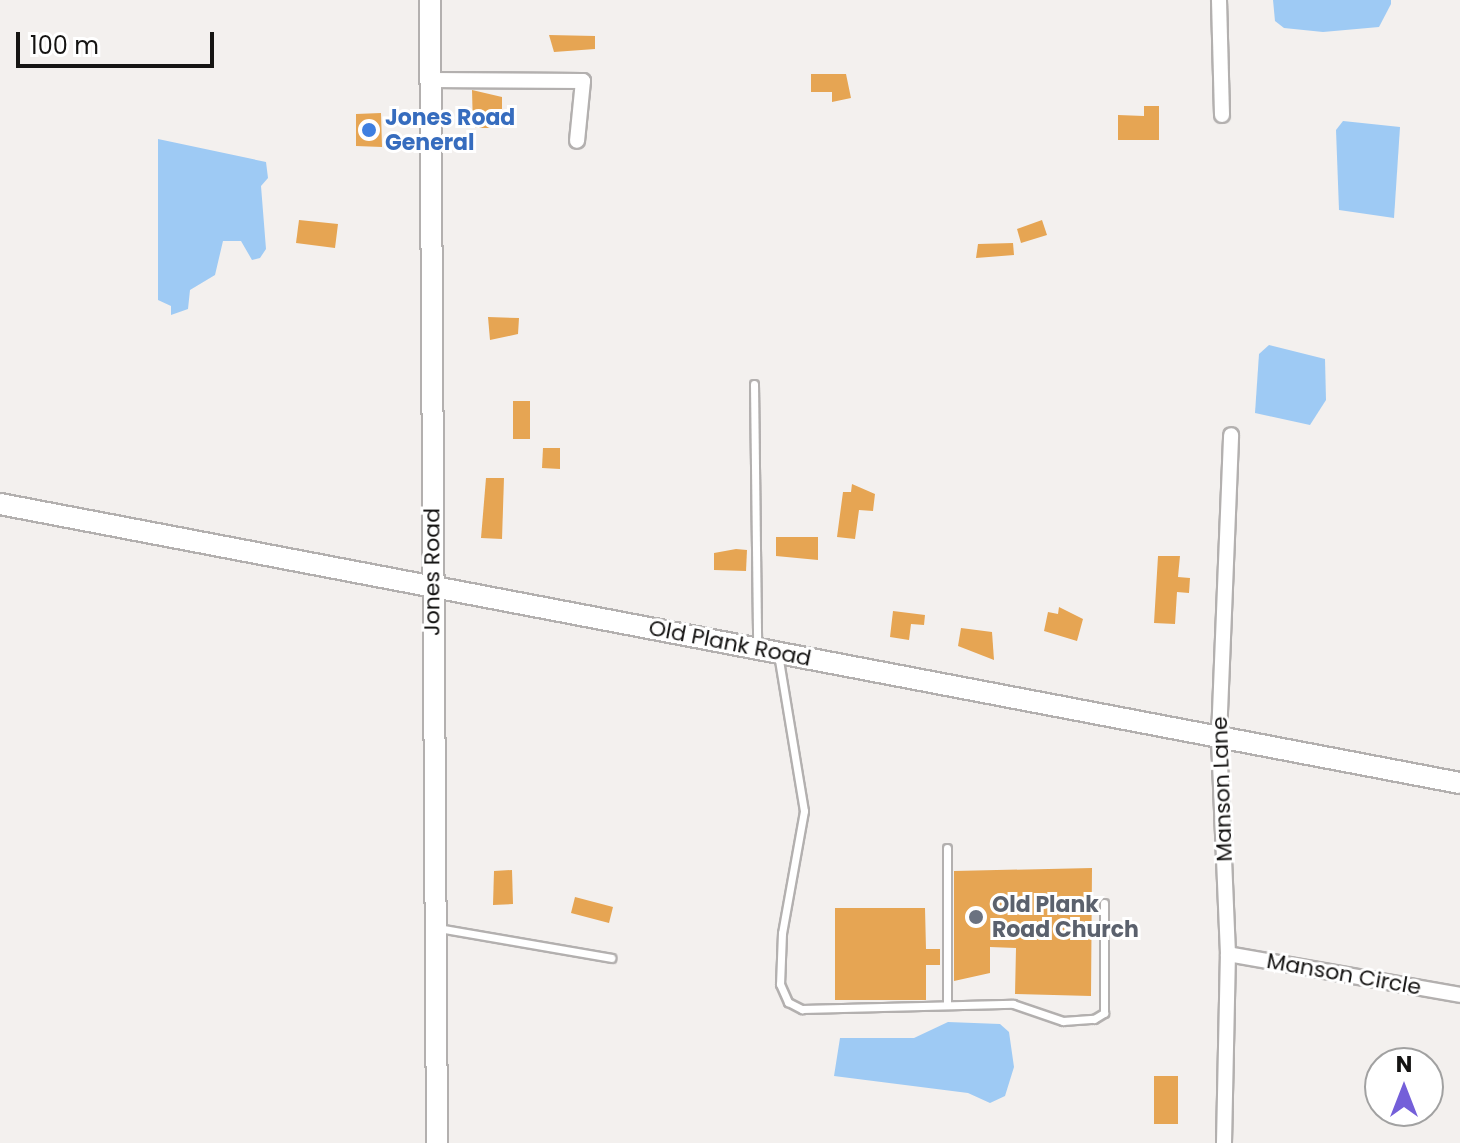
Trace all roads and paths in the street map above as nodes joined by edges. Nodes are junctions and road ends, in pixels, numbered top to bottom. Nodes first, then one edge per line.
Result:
1 (430, 0) edge
2 (1219, 0) edge
3 (431, 80) junction
4 (1222, 115) dead end
5 (577, 141) dead end
6 (754, 384) dead end
7 (1231, 435) dead end
8 (0, 504) edge
9 (432, 588) junction
10 (757, 648) junction
11 (778, 652) junction
12 (1219, 737) junction
13 (1460, 783) edge
14 (947, 848) dead end
15 (1104, 903) dead end
16 (436, 928) junction
17 (1228, 954) junction
18 (611, 958) dead end
19 (1460, 995) edge
20 (947, 1003) junction
21 (437, 1143) edge
22 (1224, 1143) edge

1 - 3 street, Jones Road
2 - 4 street
3 - 5 street
3 - 9 street, Jones Road
6 - 10 lane
7 - 12 street, Manson Lane
8 - 9 street, Old Plank Road
9 - 10 street, Old Plank Road
9 - 16 street, Jones Road
10 - 11 street, Old Plank Road
11 - 12 street, Old Plank Road
11 - 20 lane
12 - 13 street, Old Plank Road
12 - 17 street, Manson Lane
14 - 20 lane
15 - 20 lane
16 - 18 lane
16 - 21 street, Jones Road
17 - 19 street, Manson Circle
17 - 22 street, Manson Lane

